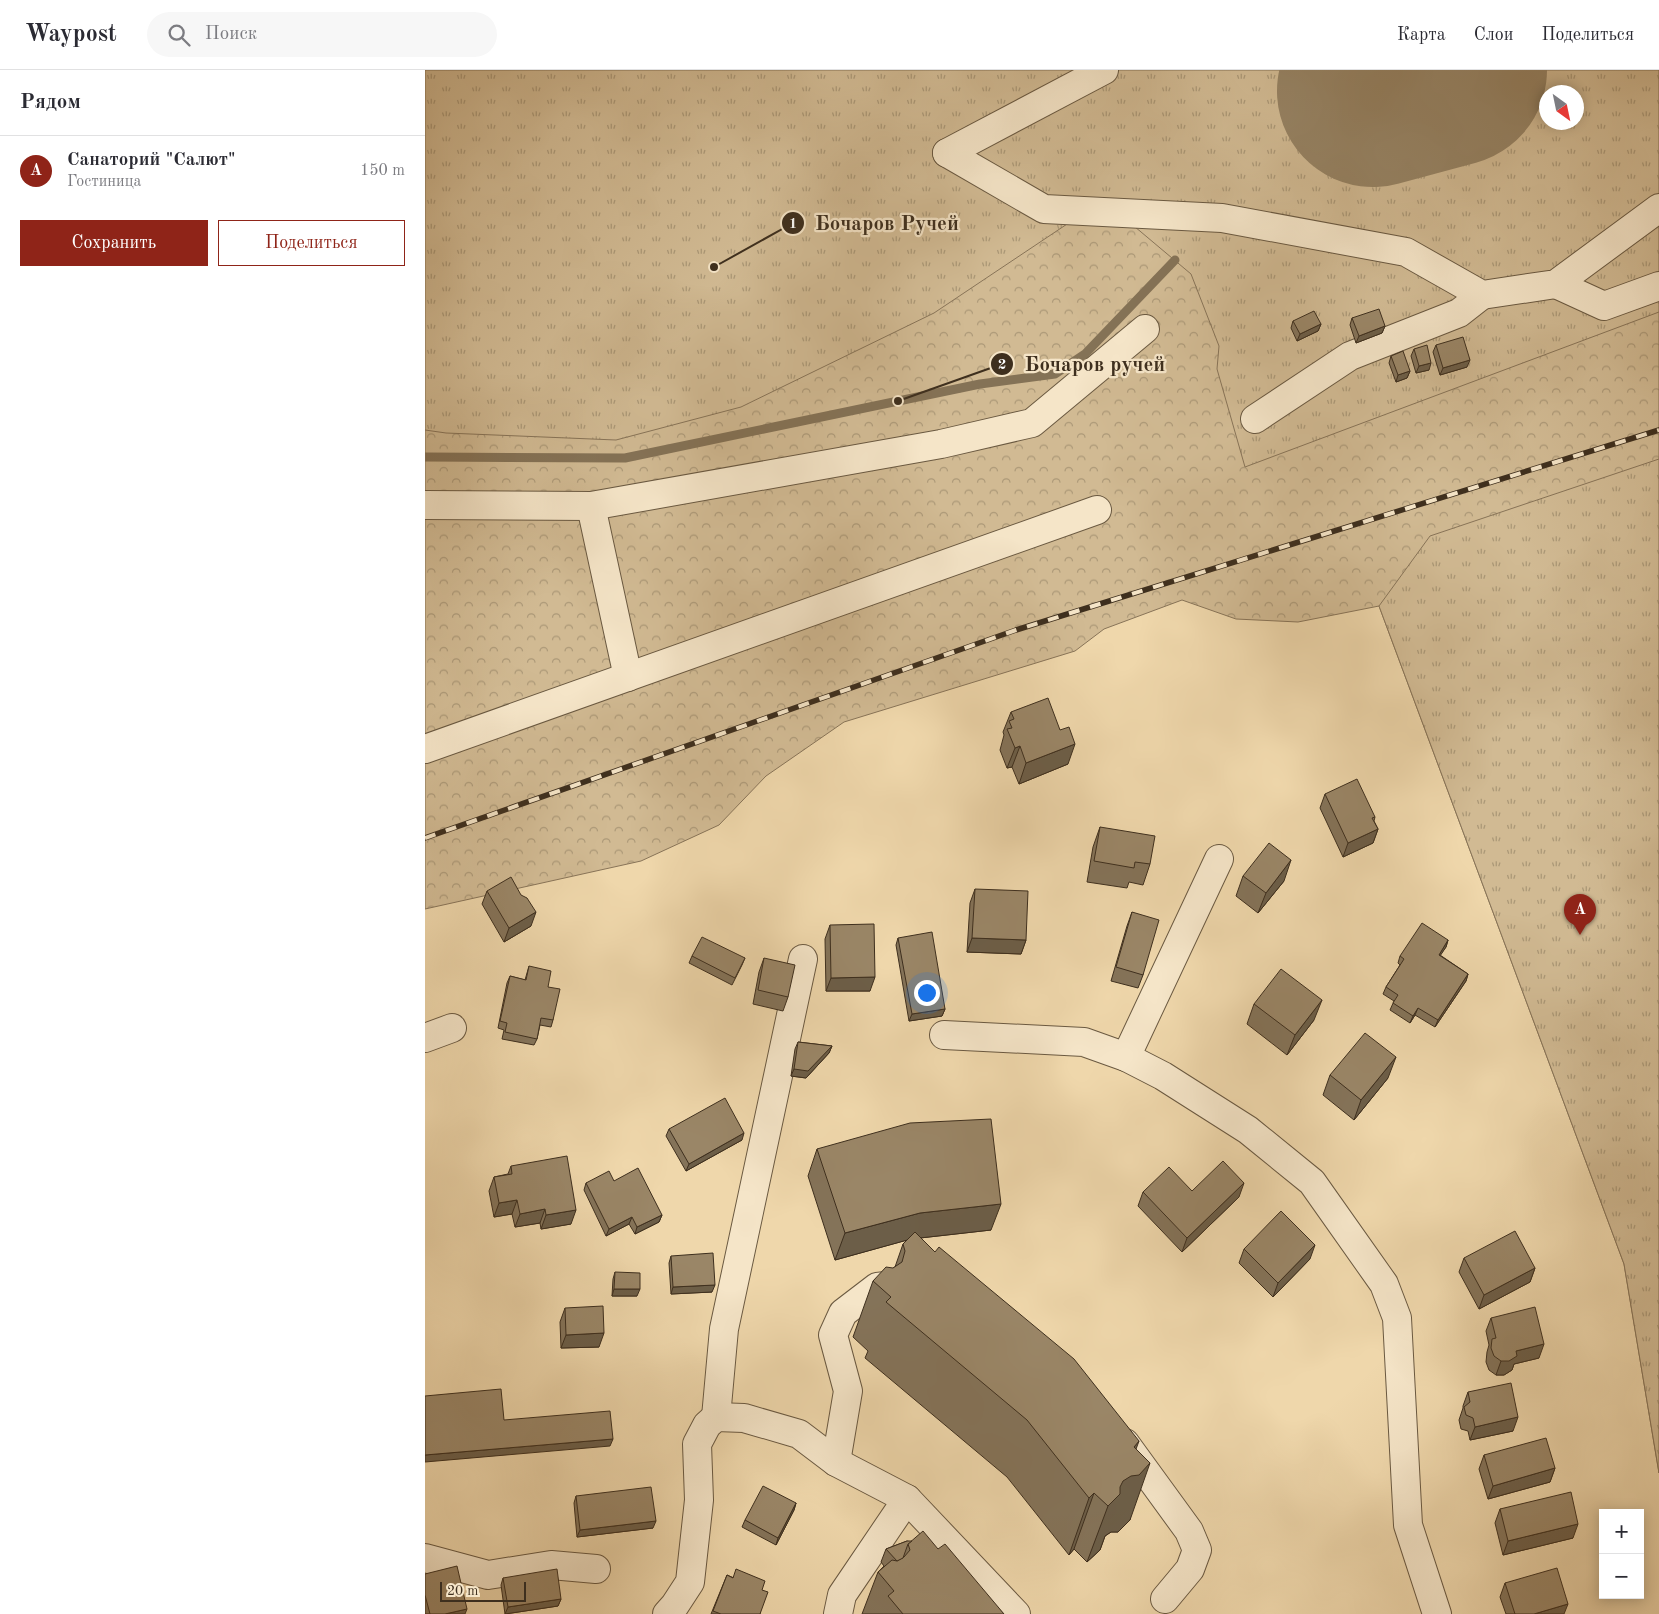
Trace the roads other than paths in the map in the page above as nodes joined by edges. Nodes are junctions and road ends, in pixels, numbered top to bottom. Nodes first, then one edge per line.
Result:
1 (1104, 70) edge
2 (1659, 208) edge
3 (1556, 284) junction
4 (1659, 286) edge
5 (1482, 295) junction
6 (1145, 329) dead end
7 (1255, 419) dead end
8 (425, 505) edge
9 (591, 506) junction
10 (1097, 510) dead end
11 (628, 677) junction
12 (425, 749) edge
13 (1219, 858) dead end
14 (803, 959) dead end
15 (452, 1028) dead end
16 (944, 1035) dead end
17 (425, 1038) edge
18 (1127, 1057) junction
19 (926, 1281) edge
20 (716, 1417) junction
21 (1113, 1426) edge
22 (836, 1462) junction
23 (907, 1499) junction
24 (425, 1558) edge
25 (596, 1569) dead end
26 (1165, 1599) dead end
27 (667, 1614) edge
28 (838, 1614) edge
29 (1016, 1614) edge
30 (1437, 1614) edge

1 - 5 street
2 - 3 street
3 - 4 street
3 - 5 street
5 - 7 street
6 - 9 street
8 - 9 street
9 - 11 street
10 - 11 street
11 - 12 street
13 - 18 street
14 - 20 street
15 - 17 street
16 - 18 street
18 - 30 street
19 - 22 street
20 - 22 street
20 - 27 street
21 - 26 street
22 - 23 street
23 - 28 street
23 - 29 street
24 - 25 street

